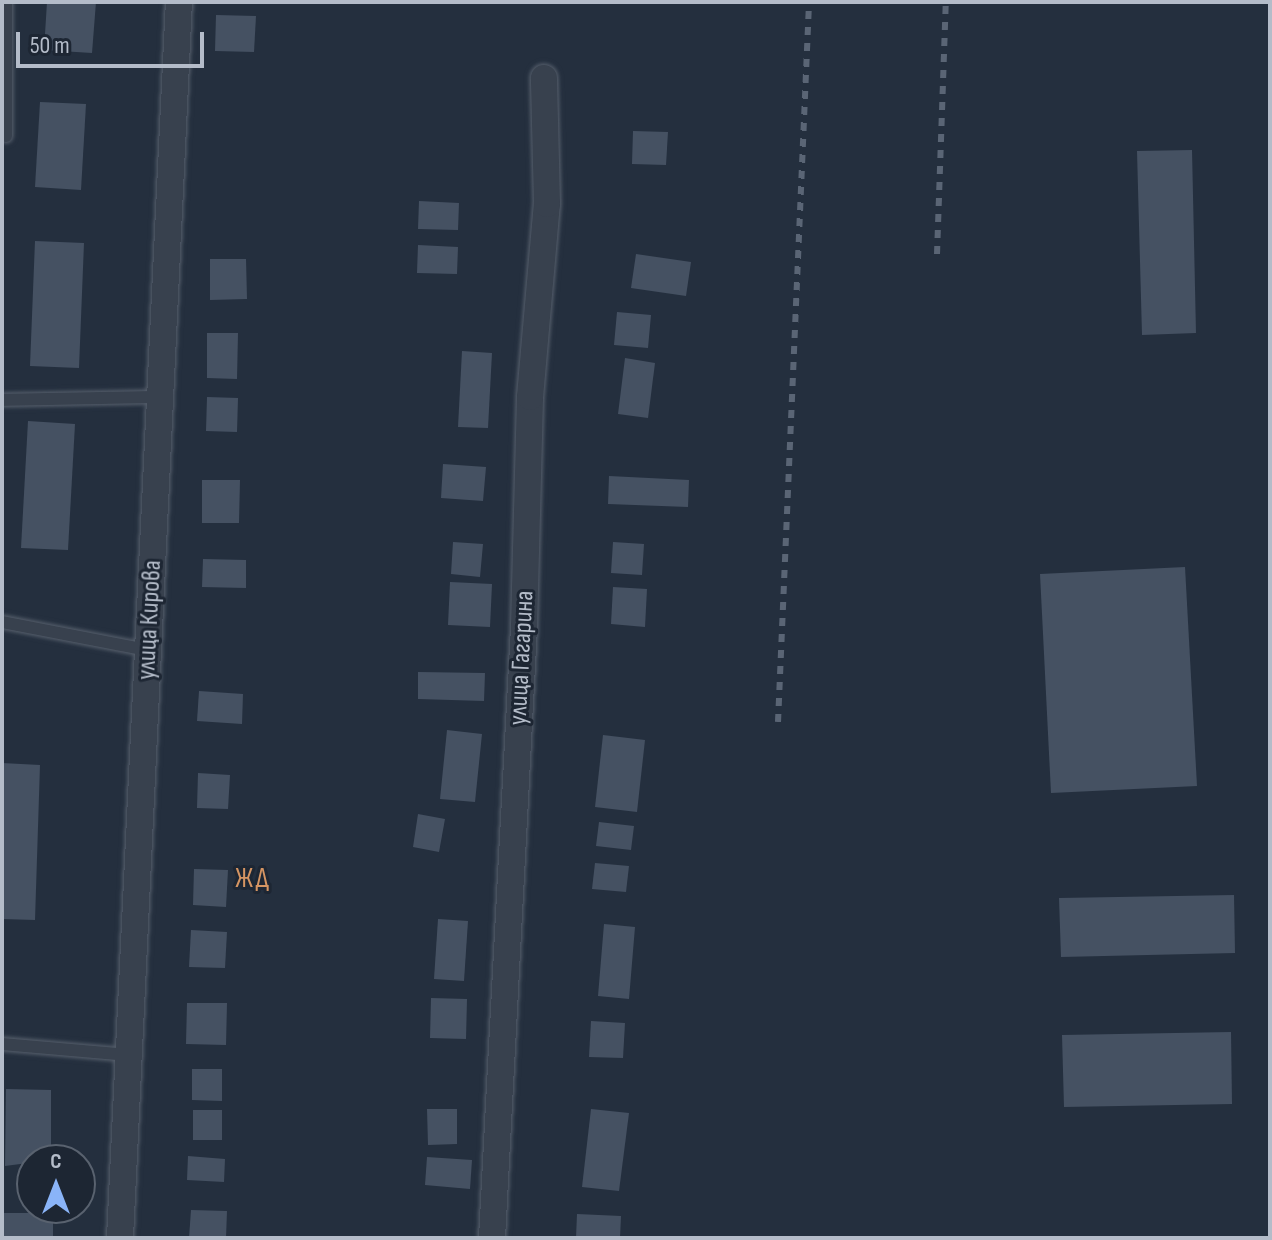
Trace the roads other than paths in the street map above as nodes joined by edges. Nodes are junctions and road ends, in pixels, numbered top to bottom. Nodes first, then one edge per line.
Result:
1 (6, 2) edge
2 (179, 2) edge
3 (544, 78) dead end
4 (6, 136) dead end
5 (160, 397) junction
6 (2, 400) edge
7 (2, 622) edge
8 (148, 650) junction
9 (2, 1044) edge
10 (129, 1055) junction
11 (120, 1238) edge
12 (492, 1238) edge

1 - 4 lane
2 - 5 street, улица Кирова
3 - 12 street, улица Гагарина
5 - 6 lane
5 - 8 street, улица Кирова
7 - 8 lane
8 - 10 street, улица Кирова
9 - 10 lane
10 - 11 street, улица Кирова

